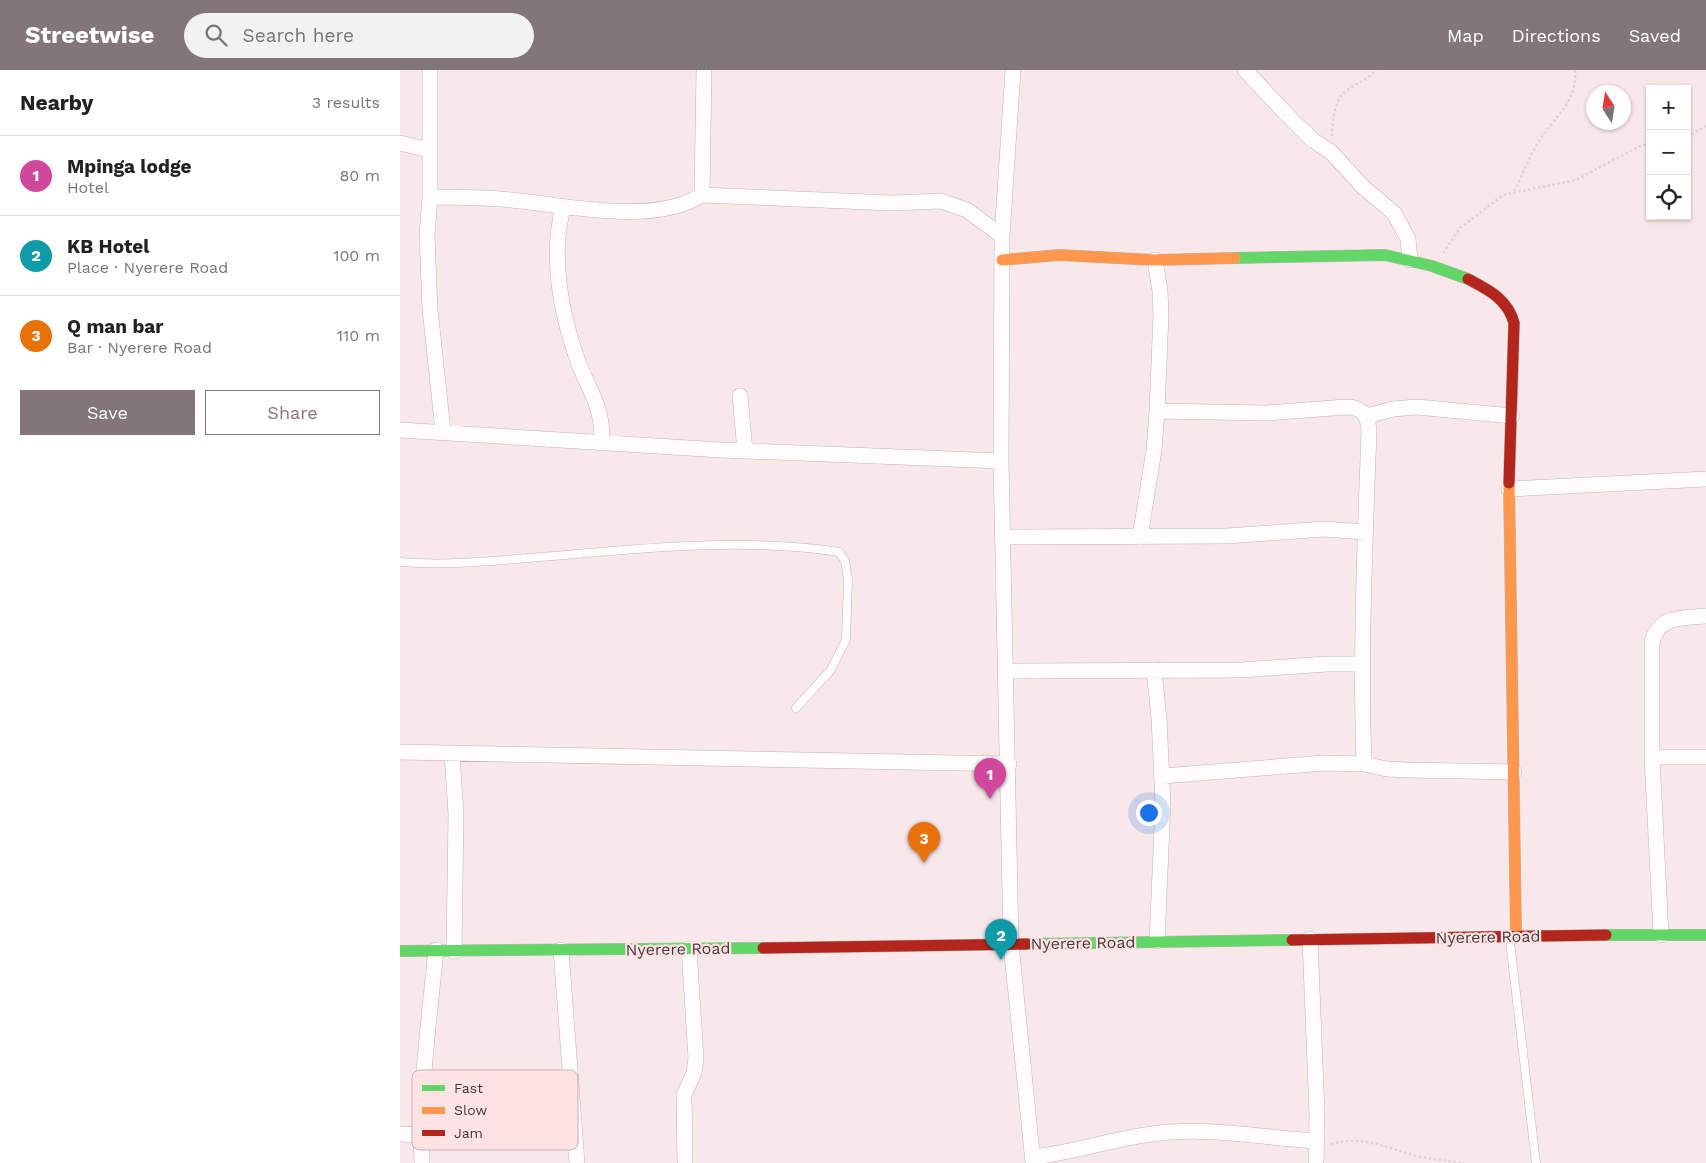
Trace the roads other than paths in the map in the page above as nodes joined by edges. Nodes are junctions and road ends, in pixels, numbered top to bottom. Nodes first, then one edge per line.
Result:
1 (430, 70) edge
2 (704, 70) edge
3 (1013, 70) edge
4 (1245, 70) edge
5 (400, 143) edge
6 (429, 150) junction
7 (702, 195) junction
8 (430, 197) junction
9 (562, 208) junction
10 (1002, 236) junction
11 (1002, 260) junction
12 (1155, 260) junction
13 (1410, 260) junction
14 (740, 396) dead end
15 (1157, 411) junction
16 (1367, 416) junction
17 (1512, 416) junction
18 (400, 430) edge
19 (443, 431) junction
20 (602, 442) junction
21 (744, 451) junction
22 (1001, 461) junction
23 (1706, 479) edge
24 (1509, 489) junction
25 (1365, 532) junction
26 (1003, 537) junction
27 (1140, 537) junction
28 (400, 562) edge
29 (1706, 616) edge
30 (1362, 664) junction
31 (1006, 670) junction
32 (1154, 670) junction
33 (796, 708) dead end
34 (400, 752) edge
35 (452, 753) junction
36 (1706, 756) edge
37 (1652, 757) junction
38 (1008, 764) junction
39 (1364, 764) junction
40 (1514, 772) junction
41 (1162, 776) junction
42 (1661, 935) junction
43 (1706, 935) edge
44 (1513, 936) junction
45 (1310, 939) junction
46 (1157, 941) junction
47 (1011, 944) junction
48 (689, 949) junction
49 (436, 950) junction
50 (561, 950) junction
51 (400, 951) edge
52 (454, 951) junction
53 (426, 1070) edge
54 (570, 1070) edge
55 (422, 1150) edge
56 (576, 1150) edge
57 (1316, 1152) edge
58 (1032, 1160) edge
59 (422, 1163) edge
60 (577, 1163) edge
61 (684, 1163) edge
62 (1536, 1163) edge

1 - 6 street
2 - 7 street
3 - 10 street
4 - 13 street
5 - 6 street
6 - 8 street
7 - 9 street
7 - 10 street
8 - 9 street
8 - 19 street
9 - 20 street
10 - 11 street
11 - 12 main road
11 - 22 street
12 - 13 main road
12 - 15 street
13 - 17 main road
14 - 21 street
15 - 16 street
15 - 27 street
16 - 17 street
16 - 25 street
17 - 24 main road
18 - 19 street
19 - 20 street
20 - 21 street
21 - 22 street
22 - 26 street
23 - 24 street
24 - 40 main road
25 - 27 street
25 - 30 street
26 - 27 street
26 - 31 street
28 - 33 lane
29 - 37 street
30 - 32 street
30 - 39 street
31 - 32 street
31 - 38 street
32 - 41 street
34 - 35 street
35 - 38 street
35 - 52 street
36 - 37 street
37 - 42 street
38 - 47 street
39 - 40 street
39 - 41 street
40 - 44 main road
41 - 46 street
42 - 43 main road, Nyerere Road
42 - 44 main road, Nyerere Road
44 - 45 main road, Nyerere Road
44 - 62 lane
45 - 46 main road, Nyerere Road
45 - 57 street
46 - 47 main road, Nyerere Road
47 - 48 main road, Nyerere Road
47 - 58 street
48 - 50 main road, Nyerere Road
48 - 61 street
49 - 51 main road, Nyerere Road
49 - 52 main road, Nyerere Road
49 - 53 street
50 - 52 main road, Nyerere Road
50 - 54 street
55 - 59 street
56 - 60 street
57 - 58 street

